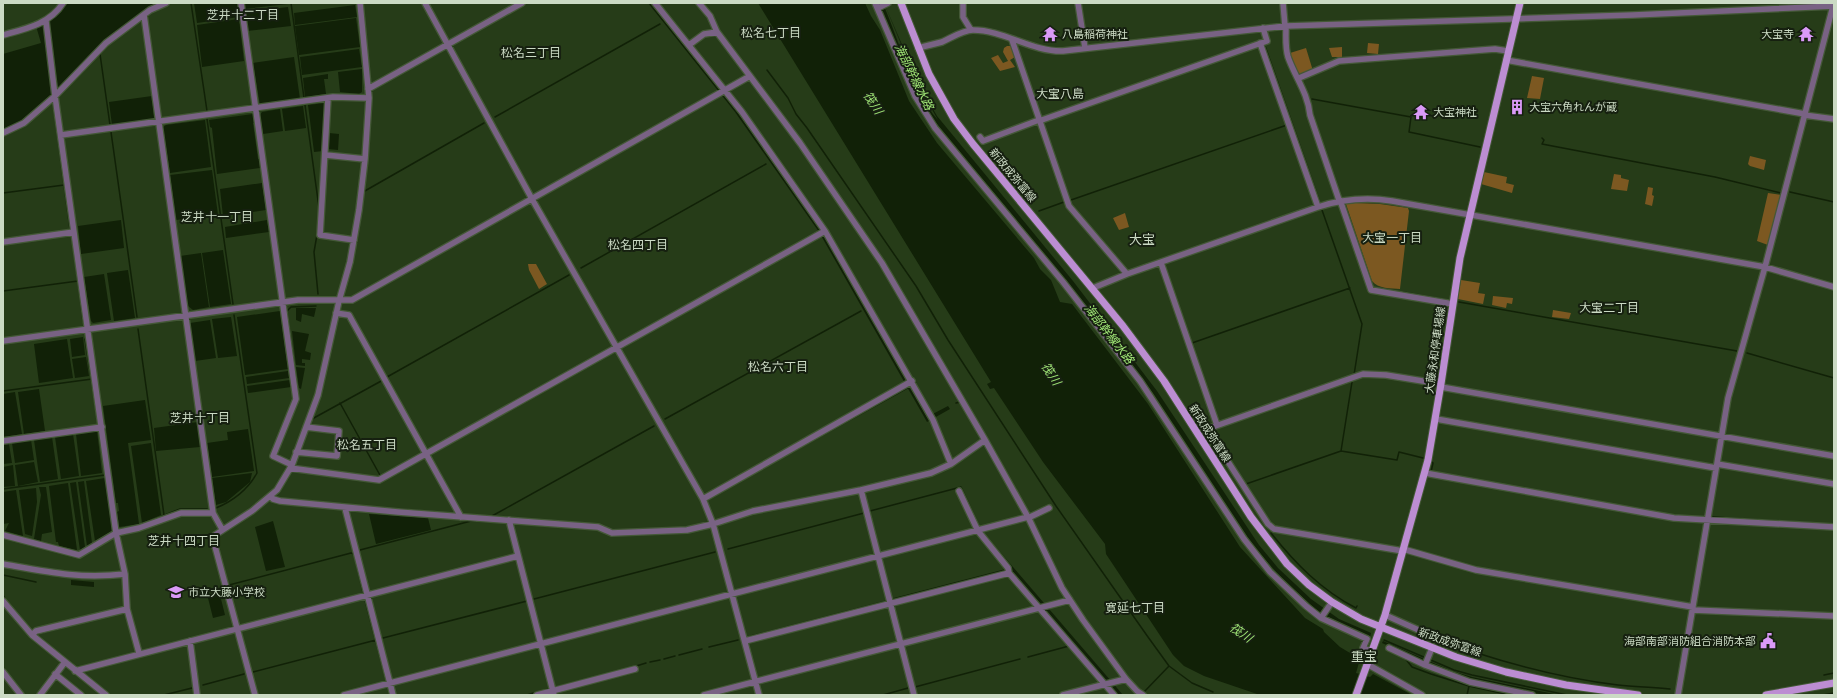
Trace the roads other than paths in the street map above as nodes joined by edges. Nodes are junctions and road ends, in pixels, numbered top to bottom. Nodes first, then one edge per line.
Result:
1 (63, 3) edge
2 (166, 3) edge
3 (241, 3) edge
4 (360, 3) edge
5 (424, 3) edge
6 (522, 3) edge
7 (655, 3) edge
8 (699, 3) edge
9 (888, 3) edge
10 (901, 3) edge
11 (963, 3) edge
12 (1078, 3) edge
13 (1283, 3) edge
14 (1520, 3) edge
15 (878, 6) edge
16 (1833, 6) edge
17 (144, 15) junction
18 (1516, 18) junction
19 (46, 21) junction
20 (1285, 26) junction
21 (1263, 28) junction
22 (971, 30) junction
23 (717, 32) junction
24 (3, 35) edge
25 (1012, 40) junction
26 (1260, 43) junction
27 (447, 44) junction
28 (689, 45) junction
29 (918, 48) junction
30 (1085, 48) junction
31 (1508, 50) junction
32 (1506, 60) junction
33 (750, 76) junction
34 (1299, 78) junction
35 (368, 89) junction
36 (723, 92) junction
37 (55, 95) junction
38 (328, 98) junction
39 (369, 98) junction
40 (256, 109) junction
41 (1805, 115) junction
42 (1039, 120) junction
43 (1834, 120) edge
44 (159, 122) junction
45 (3, 133) edge
46 (61, 135) junction
47 (980, 137) dead end
48 (326, 155) junction
49 (365, 159) junction
50 (532, 199) junction
51 (1340, 200) junction
52 (1318, 207) junction
53 (1469, 215) junction
54 (74, 232) junction
55 (822, 233) junction
56 (354, 240) junction
57 (3, 242) edge
58 (1161, 262) junction
59 (1765, 267) junction
60 (1127, 274) junction
61 (1834, 287) edge
62 (1093, 288) junction
63 (339, 301) junction
64 (283, 303) junction
65 (1453, 304) junction
66 (336, 313) junction
67 (186, 316) junction
68 (88, 330) junction
69 (3, 342) edge
70 (617, 347) junction
71 (909, 383) junction
72 (1441, 386) junction
73 (1436, 419) junction
74 (1217, 425) junction
75 (102, 427) junction
76 (306, 427) junction
77 (1722, 436) junction
78 (986, 440) junction
79 (3, 441) edge
80 (296, 452) junction
81 (427, 454) junction
82 (1834, 456) edge
83 (951, 464) junction
84 (1716, 466) junction
85 (291, 467) junction
86 (1425, 473) junction
87 (1834, 484) edge
88 (861, 490) junction
89 (959, 491) dead end
90 (271, 496) junction
91 (703, 499) junction
92 (345, 508) junction
93 (1049, 508) dead end
94 (213, 513) junction
95 (461, 517) junction
96 (1028, 518) junction
97 (509, 520) junction
98 (1707, 521) junction
99 (713, 524) junction
100 (1834, 527) edge
101 (222, 529) junction
102 (978, 531) junction
103 (116, 533) junction
104 (3, 535) edge
105 (1403, 550) junction
106 (518, 556) junction
107 (878, 556) junction
108 (3, 564) edge
109 (1009, 573) junction
110 (125, 574) junction
111 (367, 594) junction
112 (733, 594) junction
113 (1070, 600) junction
114 (3, 601) edge
115 (890, 603) junction
116 (1330, 604) junction
117 (1042, 607) junction
118 (1693, 608) junction
119 (127, 609) junction
120 (1385, 615) junction
121 (1834, 616) edge
122 (1322, 617) junction
123 (1380, 628) junction
124 (237, 629) junction
125 (1423, 632) dead end
126 (32, 635) junction
127 (190, 641) junction
128 (745, 641) junction
129 (541, 644) junction
130 (901, 644) junction
131 (1389, 648) dead end
132 (1432, 648) junction
133 (1371, 651) junction
134 (139, 653) junction
135 (65, 662) junction
136 (1367, 664) junction
137 (1425, 664) junction
138 (635, 669) dead end
139 (75, 671) junction
140 (3, 672) edge
141 (55, 674) junction
142 (1126, 679) junction
143 (756, 682) junction
144 (390, 683) junction
145 (1834, 683) edge
146 (1108, 684) junction
147 (554, 693) edge
148 (21, 695) edge
149 (40, 695) edge
150 (81, 695) edge
151 (106, 695) edge
152 (197, 695) edge
153 (255, 695) edge
154 (344, 695) edge
155 (393, 695) edge
156 (537, 695) edge
157 (704, 695) edge
158 (759, 695) edge
159 (914, 695) edge
160 (1064, 695) edge
161 (1114, 695) edge
162 (1143, 695) edge
163 (1356, 695) edge
164 (1422, 695) edge
165 (1532, 695) edge
166 (1638, 695) edge
167 (1678, 695) edge
168 (1766, 695) edge

1 - 19 street
2 - 17 street
3 - 40 street
4 - 35 street
5 - 27 street
6 - 27 street
7 - 28 street
8 - 23 street
9 - 15 street
10 - 29 main road, 新政成弥富線
11 - 22 street
12 - 30 street
13 - 20 street
14 - 18 main road, 大藤永和停車場線
15 - 122 street
16 - 18 street
16 - 41 street
17 - 37 street
17 - 44 street
18 - 20 street
18 - 31 main road, 大藤永和停車場線
19 - 24 street
19 - 37 street
20 - 21 street
20 - 34 street
21 - 26 street
21 - 30 street
22 - 25 street
22 - 29 street
23 - 28 street
23 - 33 street
25 - 30 street
25 - 42 street
26 - 42 street
26 - 52 street
27 - 35 street
27 - 50 street
28 - 36 street
29 - 62 main road, 新政成弥富線
31 - 32 main road, 大藤永和停車場線
31 - 34 street
32 - 41 street
32 - 53 main road, 大藤永和停車場線
33 - 36 street
33 - 78 street
34 - 51 street
35 - 39 street
36 - 50 street
36 - 55 street
37 - 45 street
37 - 46 street
38 - 39 street
38 - 40 street
38 - 48 street
39 - 49 street
40 - 44 street
40 - 64 street
41 - 43 street
41 - 59 street
42 - 47 street
42 - 60 street
44 - 46 street
44 - 67 street
46 - 54 street
48 - 49 street
48 - 56 street
49 - 56 street
50 - 63 street
50 - 70 street
51 - 52 street
51 - 53 street
51 - 65 street
52 - 58 street
53 - 59 street
53 - 65 main road, 大藤永和停車場線
54 - 57 street
54 - 68 street
55 - 70 street
55 - 71 street
56 - 63 street
58 - 60 street
58 - 74 street
59 - 61 street
59 - 77 street
60 - 62 street
62 - 116 main road, 新政成弥富線
63 - 64 street
63 - 66 street
64 - 67 street
64 - 85 street
65 - 72 main road, 大藤永和停車場線
66 - 76 street
66 - 81 street
67 - 68 street
67 - 94 street
68 - 69 street
68 - 75 street
70 - 81 street
70 - 91 street
71 - 83 street
71 - 91 street
72 - 73 main road, 大藤永和停車場線
72 - 74 street
72 - 77 street
73 - 84 street
73 - 86 main road, 大藤永和停車場線
74 - 105 street
75 - 79 street
75 - 103 street
76 - 80 street
76 - 80 street
77 - 82 street
77 - 84 street
78 - 83 street
78 - 96 street
80 - 85 street
81 - 85 street
81 - 95 street
83 - 88 street
84 - 87 street
84 - 98 street
85 - 90 street
86 - 98 street
86 - 105 main road, 大藤永和停車場線
88 - 99 street
88 - 107 street
89 - 102 street
90 - 92 street
90 - 101 street
91 - 99 street
92 - 95 street
92 - 111 street
93 - 96 street
94 - 101 street
94 - 103 street
95 - 97 street
96 - 102 street
96 - 113 street
97 - 99 street
97 - 106 street
98 - 100 street
98 - 118 street
99 - 112 street
101 - 124 street
102 - 107 street
102 - 109 street
103 - 104 street
103 - 110 street
105 - 118 street
105 - 120 main road, 大藤永和停車場線
106 - 111 street
106 - 129 street
107 - 112 street
107 - 115 street
108 - 110 street
109 - 115 street
109 - 117 street
110 - 119 street
111 - 124 street
111 - 144 street
112 - 128 street
112 - 129 street
113 - 117 street
113 - 142 street
114 - 126 street
115 - 128 street
115 - 130 street
116 - 122 street
116 - 123 main road, 新政成弥富線
117 - 130 street
117 - 146 street
118 - 121 street
118 - 167 street
119 - 126 street
119 - 134 street
120 - 123 main road, 大藤永和停車場線
120 - 125 street
122 - 133 street
123 - 132 main road, 新政成弥富線
123 - 133 main road, 大藤永和停車場線
124 - 127 street
124 - 153 street
126 - 135 street
127 - 134 street
127 - 152 street
128 - 143 street
129 - 144 street
129 - 147 street
130 - 143 street
130 - 159 street
131 - 137 street
132 - 137 street
132 - 166 main road, 新政成弥富線
133 - 136 main road, 大藤永和停車場線
134 - 139 street
135 - 139 street
135 - 141 street
136 - 163 main road, 大藤永和停車場線
136 - 164 street
137 - 165 street
138 - 147 street
139 - 151 street
140 - 148 street
141 - 149 street
141 - 150 street
142 - 146 street
142 - 162 street
143 - 157 street
143 - 158 street
144 - 154 street
144 - 155 street
145 - 168 main road
146 - 160 street
146 - 161 street
147 - 156 street

